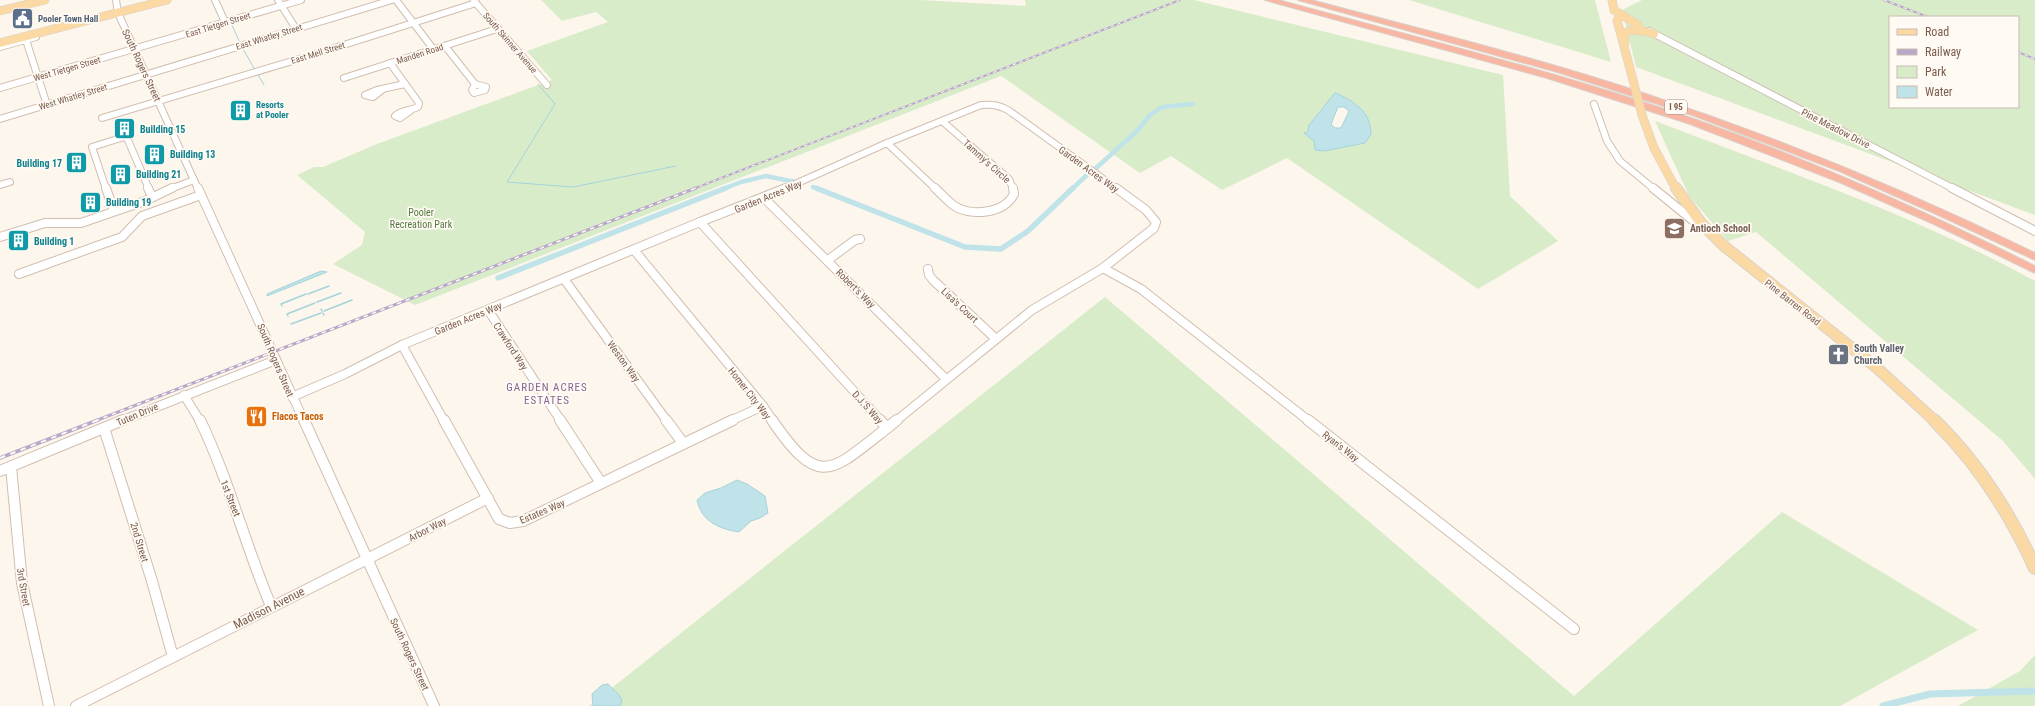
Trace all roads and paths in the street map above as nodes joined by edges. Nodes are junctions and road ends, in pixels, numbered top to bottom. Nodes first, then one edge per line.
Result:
1 (45, 0) edge
2 (116, 0) edge
3 (167, 0) edge
4 (215, 0) edge
5 (301, 0) edge
6 (392, 0) edge
7 (396, 0) edge
8 (1269, 0) edge
9 (1302, 0) edge
10 (1612, 0) edge
11 (475, 2) edge
12 (22, 3) edge
13 (279, 3) edge
14 (1614, 10) junction
15 (0, 11) edge
16 (118, 13) junction
17 (1617, 20) junction
18 (225, 22) junction
19 (414, 23) junction
20 (80, 25) dead end
21 (1638, 25) junction
22 (296, 29) junction
23 (497, 29) junction
24 (1654, 34) junction
25 (26, 40) junction
26 (0, 43) edge
27 (446, 46) junction
28 (0, 47) edge
29 (135, 49) junction
30 (1625, 49) junction
31 (434, 50) junction
32 (390, 63) junction
33 (146, 74) junction
34 (38, 77) junction
35 (344, 78) dead end
36 (405, 84) junction
37 (475, 84) dead end
38 (547, 85) dead end
39 (0, 88) edge
40 (382, 90) dead end
41 (158, 101) junction
42 (1594, 104) dead end
43 (47, 105) junction
44 (410, 111) dead end
45 (102, 118) dead end
46 (0, 119) edge
47 (942, 121) junction
48 (887, 143) junction
49 (194, 180) junction
50 (10, 182) dead end
51 (0, 185) edge
52 (201, 195) junction
53 (152, 197) junction
54 (764, 198) junction
55 (114, 211) junction
56 (700, 222) junction
57 (2035, 232) edge
58 (1713, 236) junction
59 (0, 237) edge
60 (860, 239) dead end
61 (634, 250) junction
62 (2035, 257) edge
63 (828, 260) junction
64 (1103, 268) junction
65 (928, 269) dead end
66 (2035, 270) edge
67 (19, 274) dead end
68 (564, 280) junction
69 (488, 310) junction
70 (996, 339) junction
71 (402, 345) junction
72 (276, 360) junction
73 (946, 379) junction
74 (184, 395) junction
75 (292, 397) junction
76 (763, 406) junction
77 (104, 428) junction
78 (887, 428) junction
79 (683, 443) junction
80 (11, 467) junction
81 (0, 471) edge
82 (601, 483) junction
83 (488, 498) junction
84 (366, 559) junction
85 (2035, 568) edge
86 (271, 606) junction
87 (1574, 629) dead end
88 (173, 657) junction
89 (98, 695) junction
90 (49, 706) edge
91 (76, 706) edge
92 (95, 706) edge
93 (434, 706) edge

1 - 12 main road
2 - 16 street, South Rogers Street
3 - 16 main road
4 - 18 street
5 - 13 street, East Tietgen Street
6 - 22 street, East Whatley Street
7 - 19 street
8 - 66 highway, I 95
9 - 62 highway, I 95
10 - 14 main road, Pine Barren Road
11 - 19 street, East Mell Street
11 - 23 street, South Skinner Avenue
12 - 15 main road
13 - 18 street, East Tietgen Street
13 - 22 street
14 - 17 street, Pine Barren Road
14 - 21 main road
16 - 26 main road
16 - 29 street, South Rogers Street
17 - 21 street, Pine Meadow Drive
17 - 30 main road, Pine Barren Road
18 - 29 street, East Tietgen Street
19 - 31 street
19 - 41 street, East Mell Street
20 - 25 street
21 - 24 street, Pine Meadow Drive
22 - 33 street, East Whatley Street
23 - 27 street, Manden Road
23 - 38 street, South Skinner Avenue
24 - 30 main road
24 - 57 street, Pine Meadow Drive
25 - 28 street
25 - 34 street
27 - 31 street, Manden Road
27 - 37 street
29 - 33 street, South Rogers Street
29 - 34 street, West Tietgen Street
30 - 58 main road, Pine Barren Road, bridge
31 - 32 street, Manden Road
32 - 35 street, Manden Road
32 - 36 street
33 - 41 street, South Rogers Street
33 - 43 street, West Whatley Street
34 - 39 street, West Tietgen Street
34 - 43 street
36 - 40 street
36 - 44 street
41 - 45 street, East Mell Street
41 - 49 street, South Rogers Street
42 - 58 street
43 - 46 street, West Whatley Street
47 - 48 street, Garden Acres Way
47 - 48 street, Tammy's Circle
47 - 64 street, Garden Acres Way
48 - 54 street, Garden Acres Way
49 - 52 street, South Rogers Street
49 - 53 street
50 - 51 street
52 - 67 street
52 - 72 street, South Rogers Street
53 - 55 street
53 - 55 street
54 - 56 street, Garden Acres Way
54 - 63 street, Robert's Way
55 - 59 street
56 - 61 street, Garden Acres Way
56 - 78 street, D.J.'S Way
58 - 85 main road, Pine Barren Road
60 - 63 street
61 - 68 street, Garden Acres Way
61 - 76 street, Homer City Way
63 - 73 street, Robert's Way
64 - 70 street, D.J.'S Way
64 - 87 street, Ryan's Way
65 - 70 street, Lisa's Court
68 - 69 street, Garden Acres Way
68 - 79 street, Weston Way
69 - 71 street, Garden Acres Way
69 - 82 street, Crawford Way
70 - 73 street, D.J.'S Way
71 - 75 street, Garden Acres Way
71 - 83 street, Estates Way
72 - 74 street, Tuten Drive
72 - 75 street, South Rogers Street
73 - 78 street, D.J.'S Way
74 - 77 street, Tuten Drive
74 - 86 street, 1st Street
75 - 84 street, South Rogers Street
76 - 78 street, Homer City Way
76 - 79 street, Estates Way
77 - 80 street, Tuten Drive
77 - 88 street, 2nd Street
79 - 82 street, Estates Way
80 - 81 street, Tuten Drive
80 - 90 street, 3rd Street
82 - 83 street, Estates Way
83 - 84 street, Arbor Way
84 - 86 street, Madison Avenue
84 - 93 street, South Rogers Street
86 - 88 street, Madison Avenue
88 - 89 street, Madison Avenue
89 - 91 street, Madison Avenue
89 - 92 street

